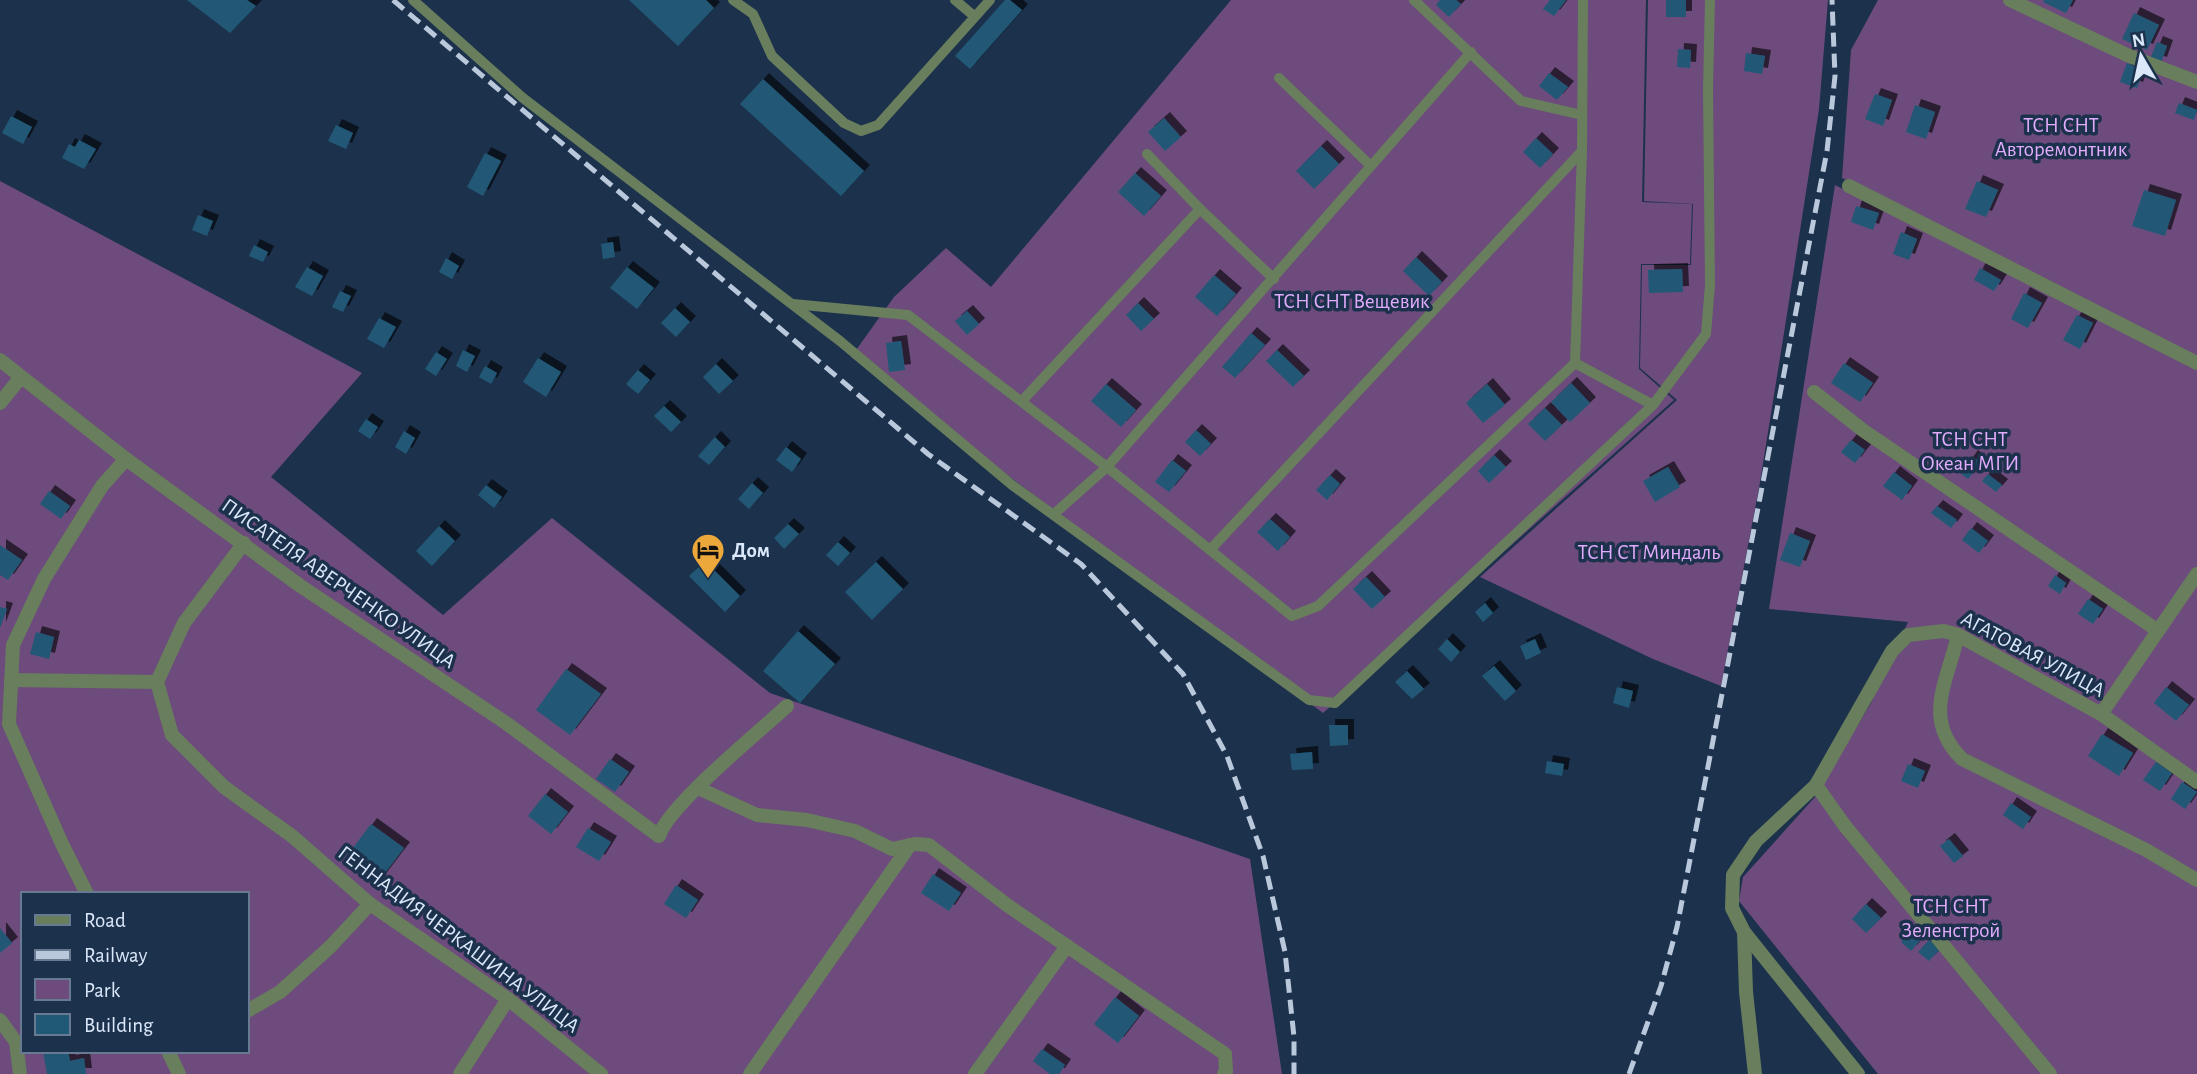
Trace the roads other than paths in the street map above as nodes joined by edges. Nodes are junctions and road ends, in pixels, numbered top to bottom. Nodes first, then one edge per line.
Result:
1 (413, 0) edge
2 (733, 0) edge
3 (955, 0) edge
4 (990, 0) edge
5 (1414, 0) edge
6 (1583, 0) edge
7 (1710, 0) edge
8 (2010, 0) edge
9 (974, 16) junction
10 (1471, 52) junction
11 (1279, 78) dead end
12 (2197, 82) edge
13 (1582, 115) junction
14 (1581, 150) junction
15 (1147, 154) dead end
16 (1370, 165) junction
17 (1849, 186) dead end
18 (1200, 209) junction
19 (1274, 279) junction
20 (792, 304) junction
21 (0, 360) edge
22 (1574, 363) junction
23 (2197, 363) edge
24 (22, 377) junction
25 (1814, 393) dead end
26 (1022, 401) junction
27 (0, 403) edge
28 (1653, 405) junction
29 (126, 458) junction
30 (1107, 467) junction
31 (1054, 514) junction
32 (244, 543) junction
33 (1210, 550) junction
34 (2197, 574) edge
35 (2157, 630) junction
36 (1958, 635) junction
37 (11, 680) junction
38 (157, 682) junction
39 (787, 706) dead end
40 (2101, 714) junction
41 (2197, 782) edge
42 (1816, 785) junction
43 (698, 788) junction
44 (910, 845) junction
45 (2197, 880) edge
46 (86, 892) edge
47 (370, 904) junction
48 (1744, 932) junction
49 (1068, 946) junction
50 (508, 999) junction
51 (248, 1010) edge
52 (0, 1020) edge
53 (175, 1054) edge
54 (1225, 1073) edge
55 (20, 1074) edge
56 (179, 1074) edge
57 (460, 1074) edge
58 (601, 1074) edge
59 (750, 1074) edge
60 (975, 1074) edge
61 (1755, 1074) edge
62 (1858, 1074) edge
63 (2050, 1074) edge

1 - 20 lane
2 - 9 lane
3 - 9 lane
4 - 9 lane
5 - 10 lane
6 - 13 lane
7 - 28 lane
8 - 12 street
10 - 13 lane
10 - 16 lane
11 - 16 lane
13 - 14 lane
14 - 22 lane
14 - 33 lane
15 - 18 lane
16 - 19 lane
17 - 23 street
18 - 19 lane
18 - 26 lane
19 - 30 lane
20 - 26 lane
20 - 31 lane
21 - 24 street, ПИСАТЕЛЯ АВЕРЧЕНКО УЛИЦА
22 - 28 lane
22 - 33 lane
24 - 27 street
24 - 29 street, ПИСАТЕЛЯ АВЕРЧЕНКО УЛИЦА
25 - 35 street
26 - 30 lane
28 - 31 lane
29 - 32 street, ПИСАТЕЛЯ АВЕРЧЕНКО УЛИЦА
29 - 37 street
30 - 31 lane
30 - 33 lane
32 - 38 street
32 - 43 street, ПИСАТЕЛЯ АВЕРЧЕНКО УЛИЦА
34 - 35 street
35 - 40 street
36 - 40 street, АГАТОВАЯ УЛИЦА
36 - 42 street, АГАТОВАЯ УЛИЦА
36 - 45 street
37 - 38 street
37 - 46 street
38 - 47 street, ГЕННАДИЯ ЧЕРКАШИНА УЛИЦА
39 - 43 street
40 - 41 street, АГАТОВАЯ УЛИЦА
42 - 48 street, АГАТОВАЯ УЛИЦА
42 - 63 street
43 - 44 street
44 - 49 street
44 - 59 street
47 - 50 street, ГЕННАДИЯ ЧЕРКАШИНА УЛИЦА
47 - 51 street
48 - 61 street
48 - 62 street, АГАТОВАЯ УЛИЦА
49 - 54 street
49 - 60 street
50 - 57 street
50 - 58 street, ГЕННАДИЯ ЧЕРКАШИНА УЛИЦА
52 - 55 street
53 - 56 street

